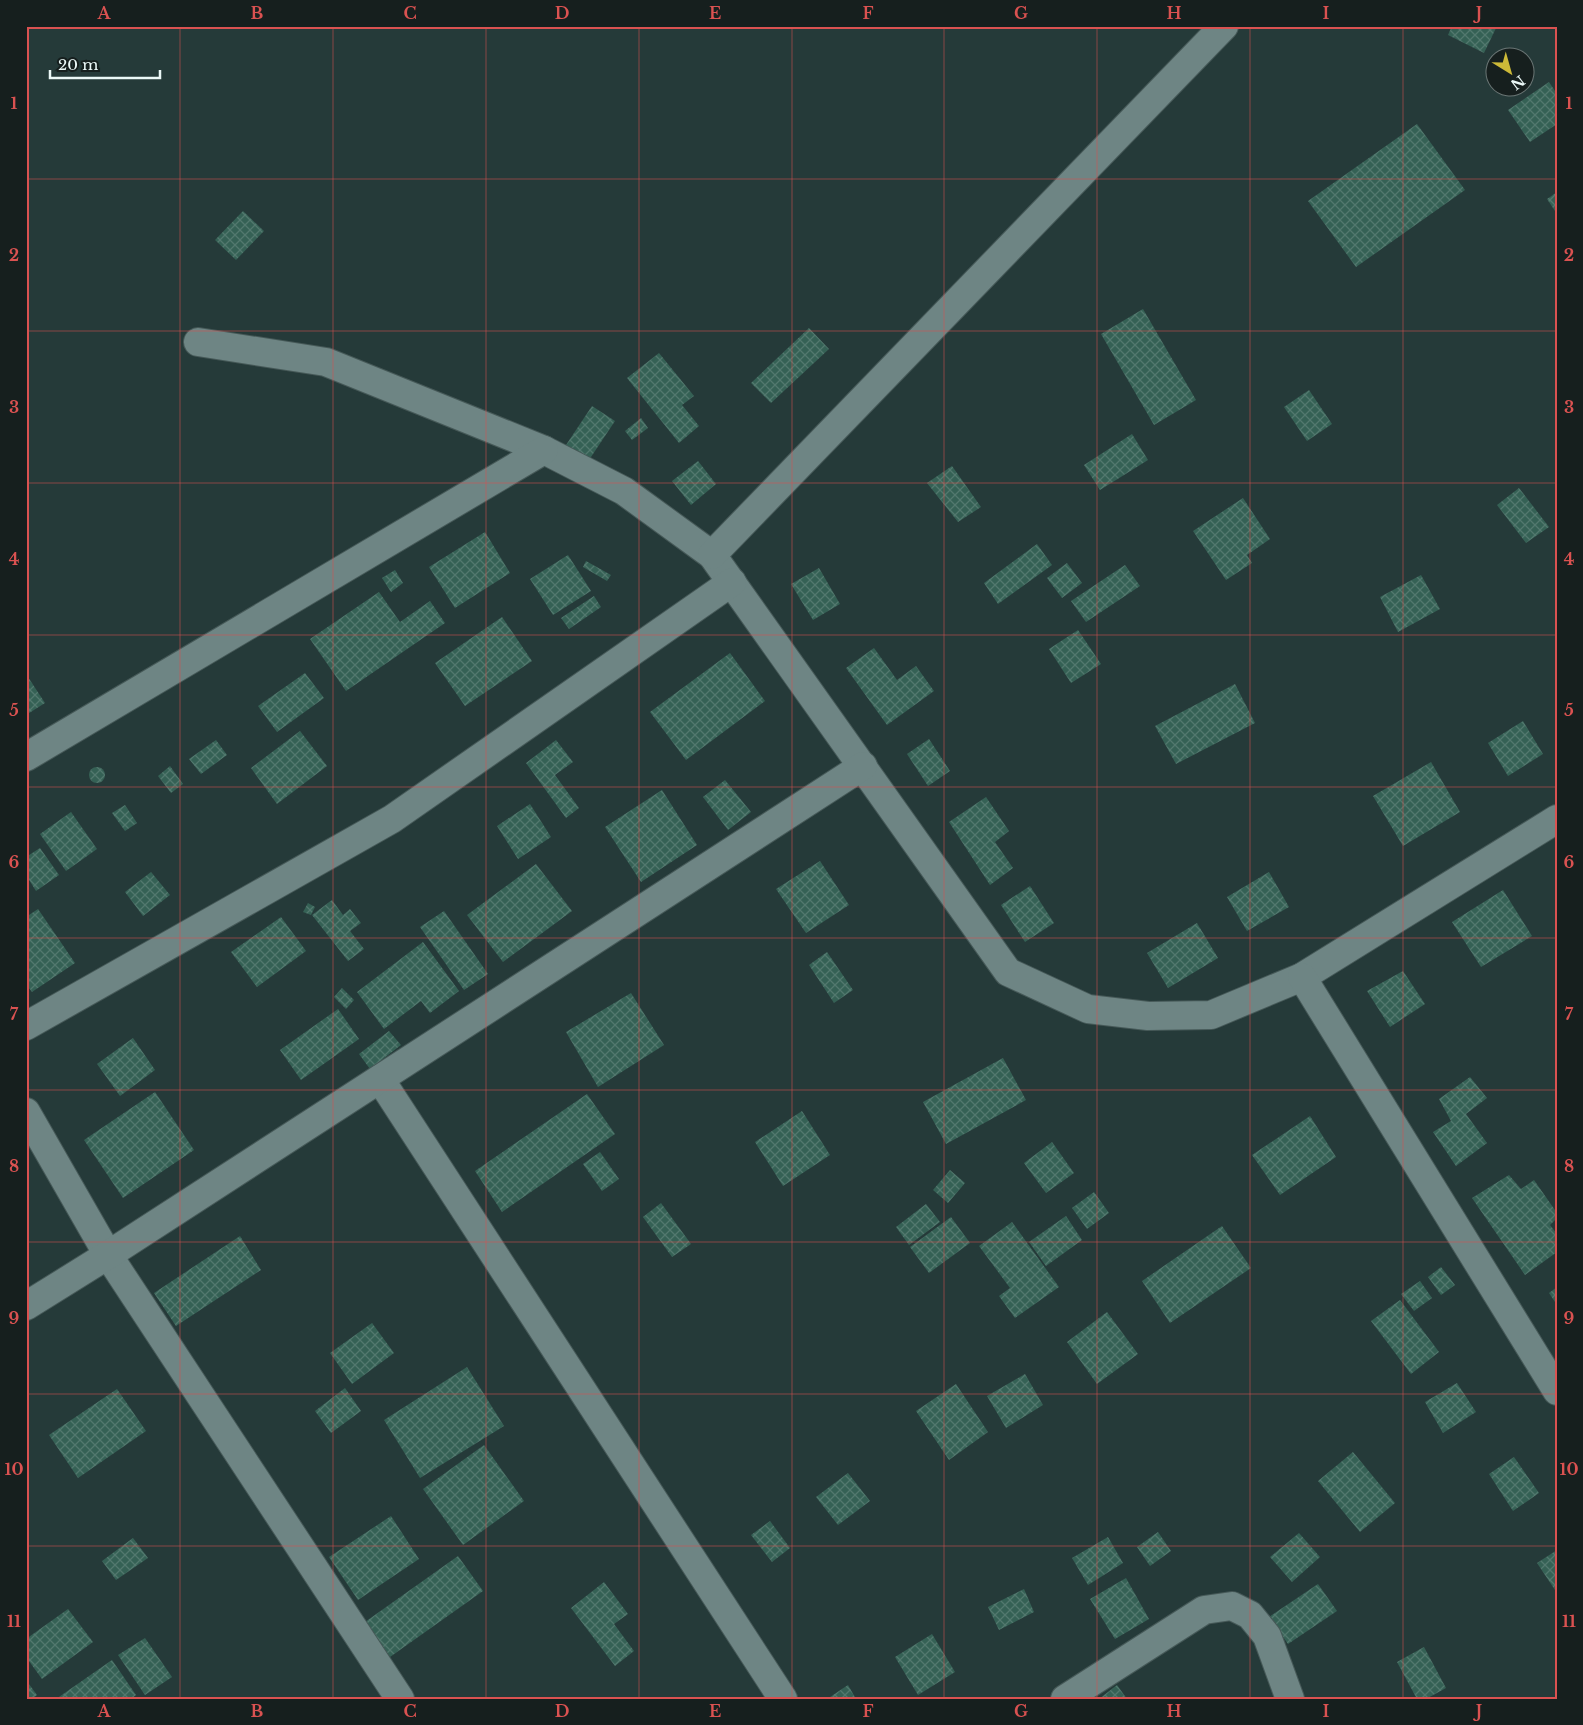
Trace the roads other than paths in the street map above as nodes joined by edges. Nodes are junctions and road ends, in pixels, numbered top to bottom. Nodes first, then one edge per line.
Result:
1 (1224, 26) edge
2 (198, 342) dead end
3 (544, 450) junction
4 (712, 555) junction
5 (732, 582) junction
6 (26, 757) edge
7 (863, 766) junction
8 (1557, 819) edge
9 (1302, 977) junction
10 (26, 1026) edge
11 (380, 1079) junction
12 (26, 1112) edge
13 (108, 1255) junction
14 (26, 1306) edge
15 (1557, 1391) edge
16 (400, 1699) edge
17 (783, 1699) edge
18 (1065, 1699) edge
19 (1290, 1699) edge

1 - 4 street
2 - 3 street
3 - 4 street
3 - 6 street
4 - 5 street
5 - 7 street
5 - 10 street
7 - 9 street
7 - 11 street
8 - 9 street
9 - 15 street
11 - 13 street
11 - 17 street
12 - 13 street
13 - 14 street
13 - 16 street
18 - 19 street

